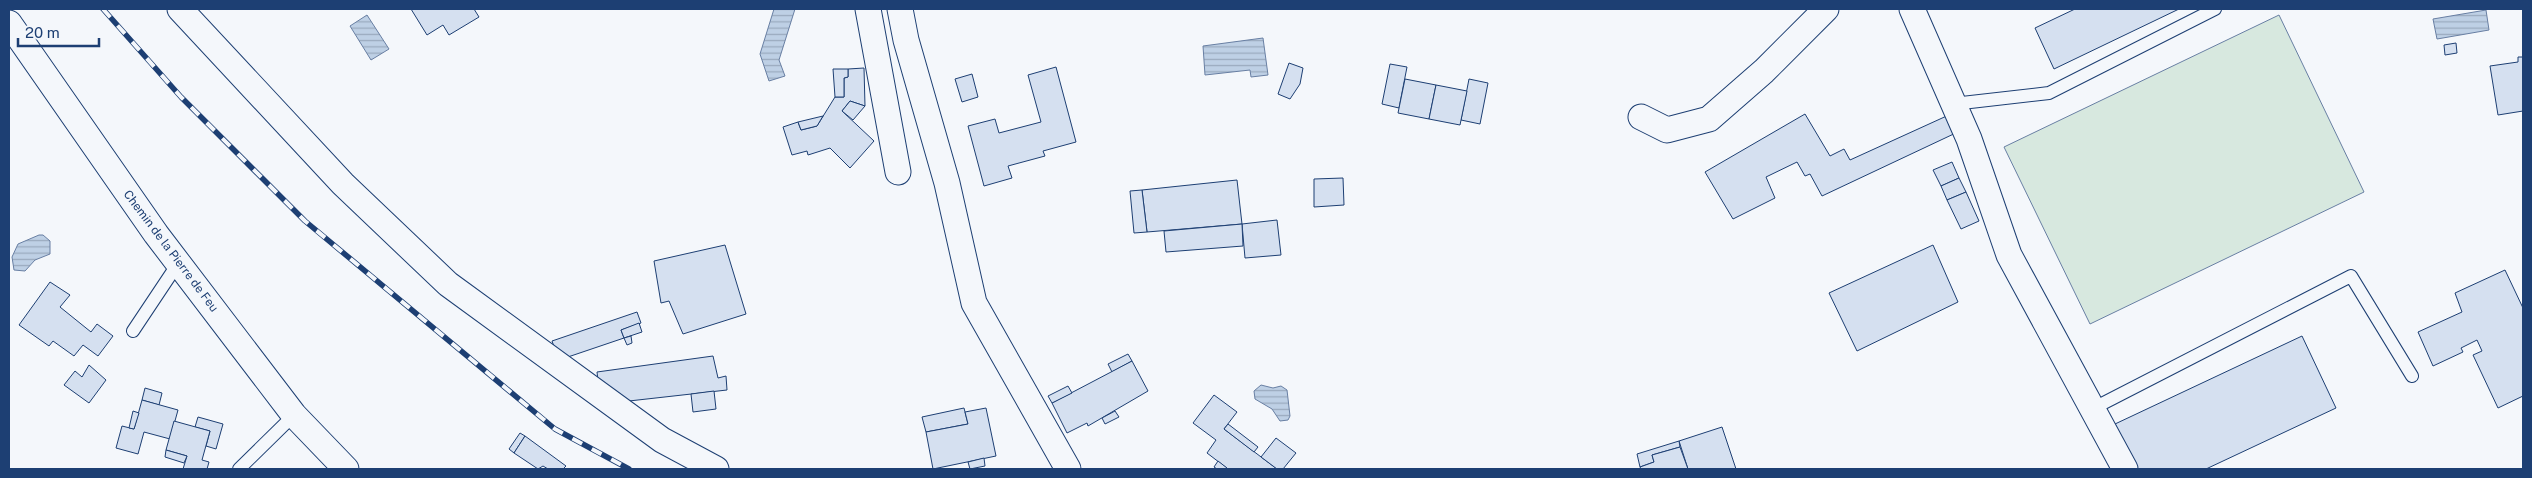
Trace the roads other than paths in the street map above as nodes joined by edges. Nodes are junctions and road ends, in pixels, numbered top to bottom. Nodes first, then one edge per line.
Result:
1 (180, 9) edge
2 (868, 9) edge
3 (900, 9) edge
4 (1826, 9) edge
5 (1912, 9) edge
6 (2215, 9) edge
7 (9, 23) edge
8 (1953, 104) junction
9 (1641, 117) dead end
10 (898, 172) dead end
11 (180, 262) junction
12 (133, 331) dead end
13 (2412, 376) dead end
14 (2092, 409) junction
15 (294, 415) junction
16 (239, 469) edge
17 (346, 469) edge
18 (716, 469) edge
19 (1068, 469) edge
20 (2125, 469) edge

1 - 18 street
2 - 10 street
3 - 19 street
4 - 9 street
5 - 8 street
6 - 8 lane
7 - 11 street, Chemin de la Pierre de Feu
8 - 14 street
11 - 12 lane
11 - 15 street, Chemin de la Pierre de Feu
13 - 14 lane
14 - 20 street
15 - 16 lane
15 - 17 street, Chemin de la Pierre de Feu

